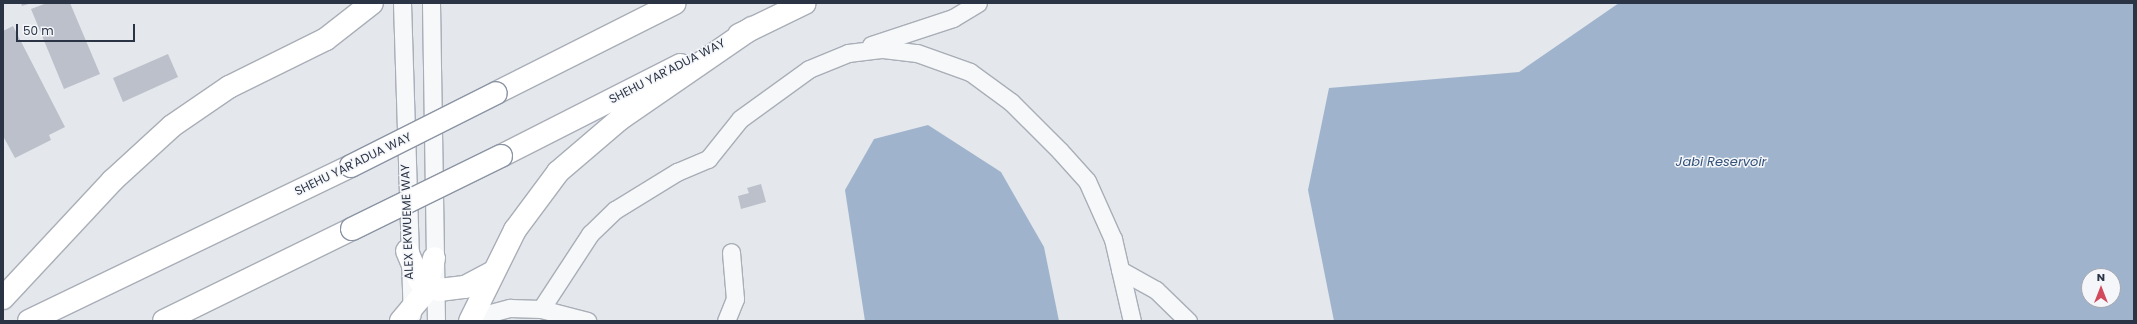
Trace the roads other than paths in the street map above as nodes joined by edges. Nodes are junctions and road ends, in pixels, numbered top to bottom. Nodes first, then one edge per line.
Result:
1 (372, 3) edge
2 (402, 3) edge
3 (430, 3) edge
4 (675, 3) edge
5 (805, 3) edge
6 (978, 3) edge
7 (752, 28) junction
8 (848, 53) junction
9 (407, 251) junction
10 (731, 252) dead end
11 (434, 258) joint
12 (1120, 270) junction
13 (491, 273) junction
14 (431, 287) junction
15 (3, 298) edge
16 (541, 309) junction
17 (472, 315) edge
18 (408, 318) edge
19 (29, 321) edge
20 (164, 321) edge
21 (436, 321) edge
22 (587, 321) edge
23 (726, 321) edge
24 (1132, 321) edge
25 (1188, 321) edge

1 - 15 highway
2 - 9 street, ALEX EKWUEME WAY
3 - 11 street
4 - 19 highway, SHEHU YAR'ADUA WAY, bridge
5 - 7 highway, SHEHU YAR'ADUA WAY
6 - 8 street
7 - 13 highway
7 - 20 highway, SHEHU YAR'ADUA WAY, bridge
8 - 12 street
8 - 16 street
9 - 14 highway
9 - 18 street, ALEX EKWUEME WAY
10 - 23 street
11 - 14 highway
12 - 24 street
12 - 25 street
13 - 14 highway
13 - 17 highway
14 - 18 highway
14 - 21 street
16 - 17 street
16 - 22 street

